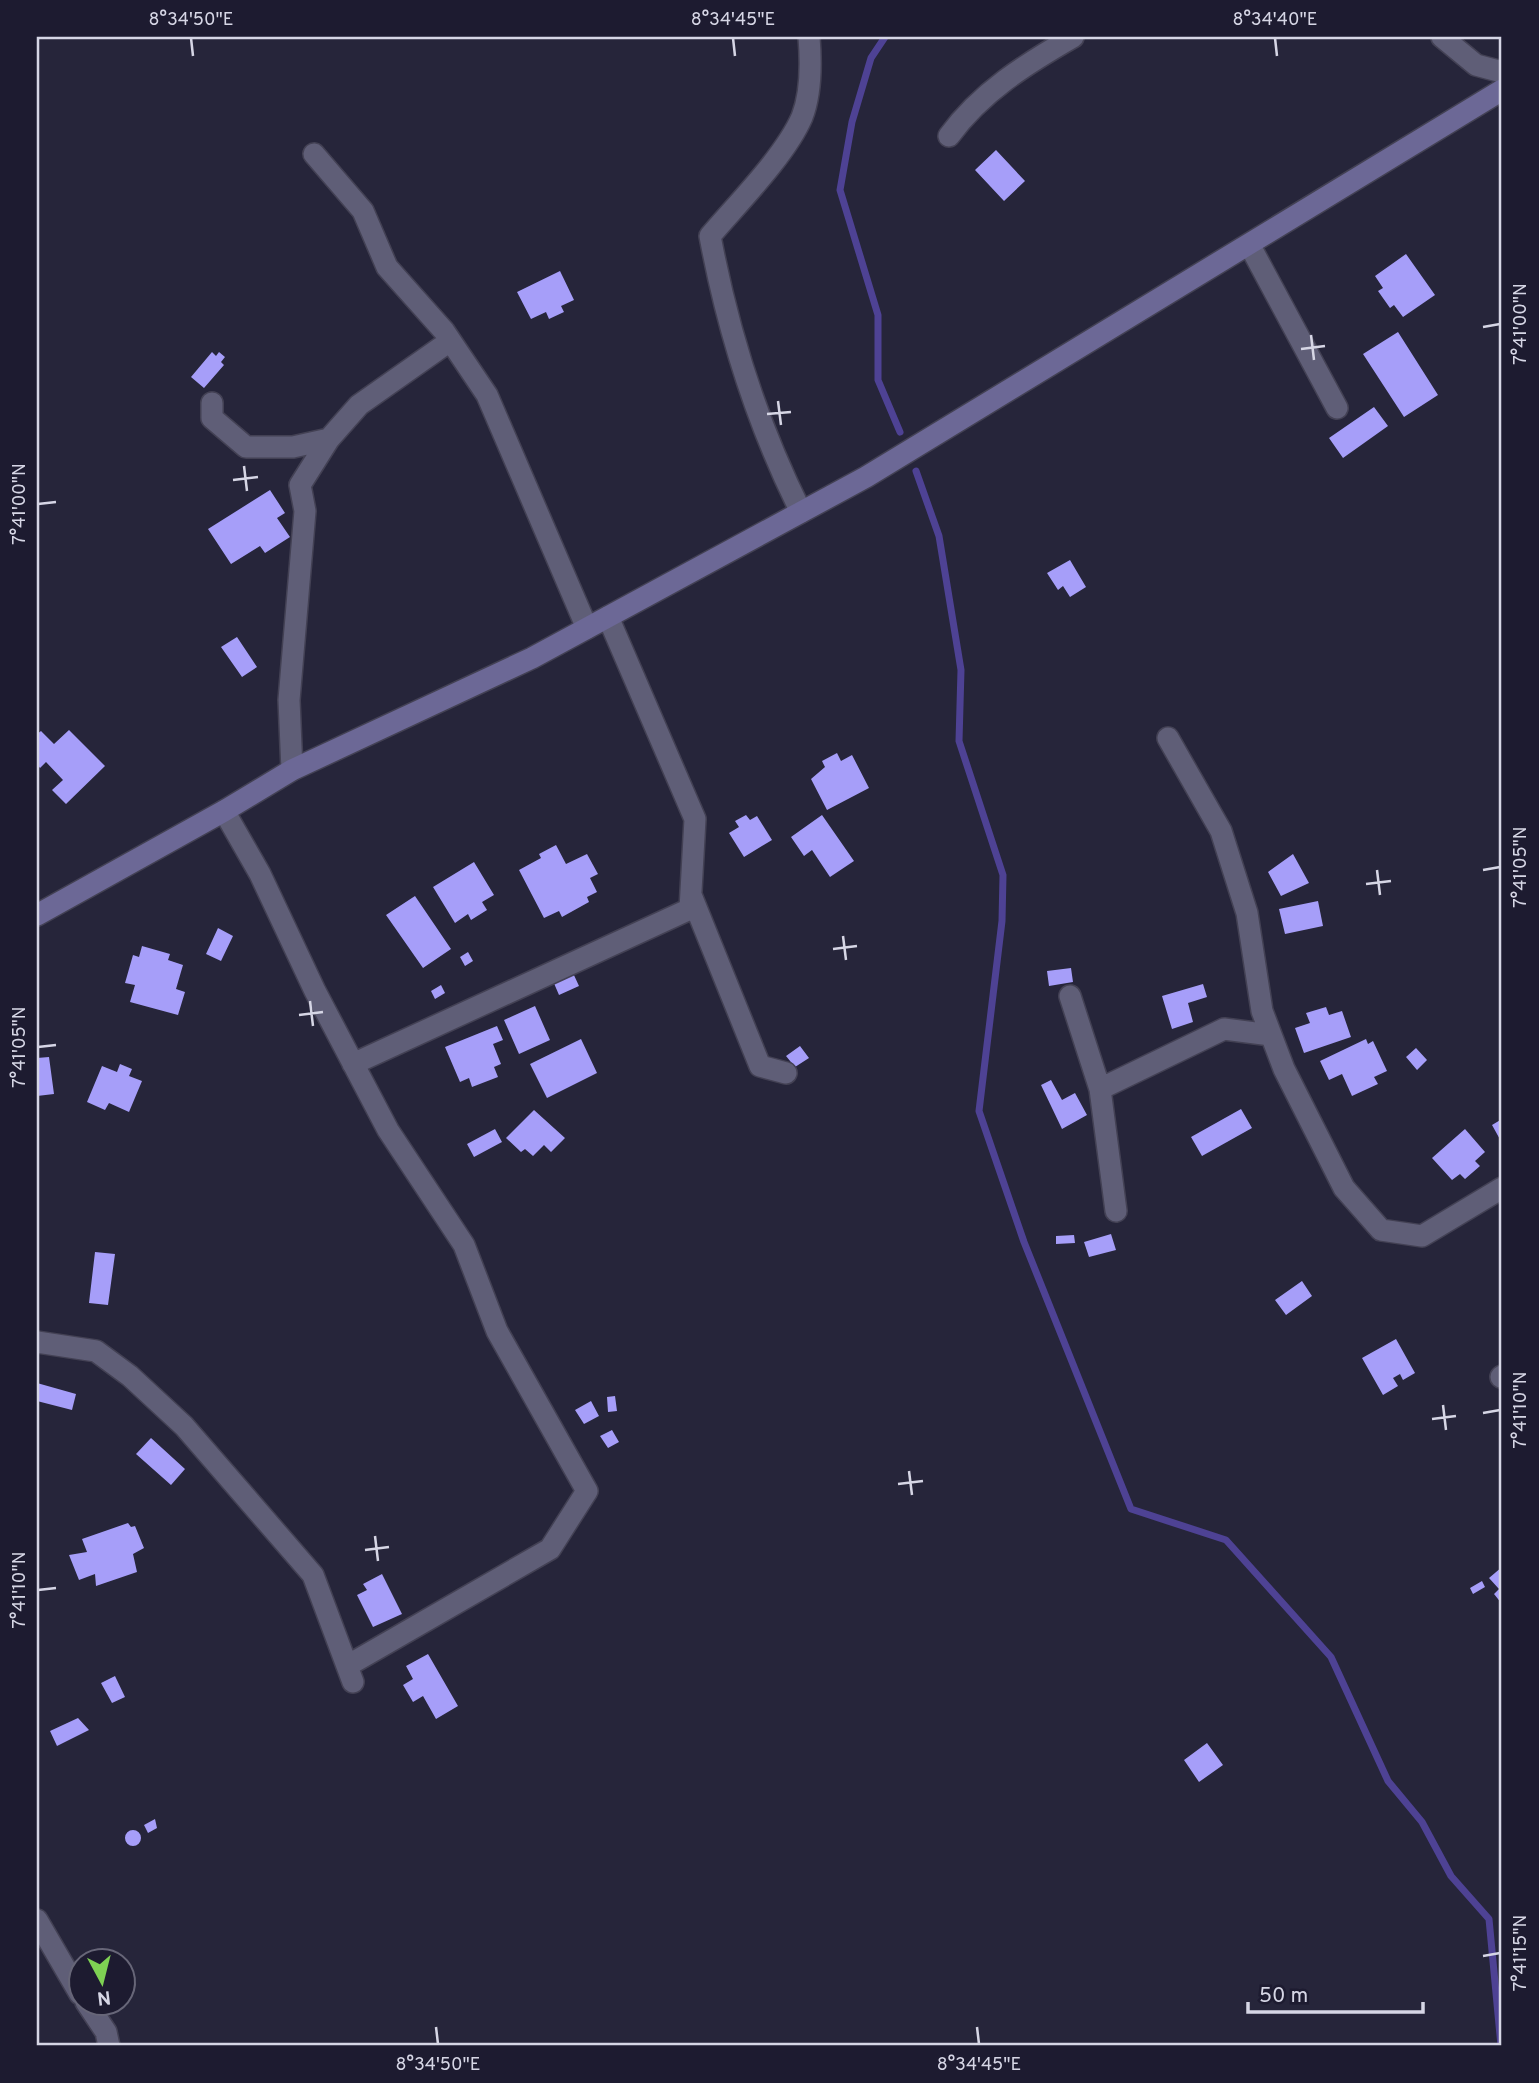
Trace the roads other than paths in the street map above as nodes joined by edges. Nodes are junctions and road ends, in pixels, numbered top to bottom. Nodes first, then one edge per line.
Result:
1 (809, 37) edge
2 (1073, 37) edge
3 (1441, 37) edge
4 (1502, 72) edge
5 (1502, 90) edge
6 (949, 136) dead end
7 (314, 154) dead end
8 (1250, 246) junction
9 (450, 341) junction
10 (212, 403) dead end
11 (1337, 408) dead end
12 (329, 439) junction
13 (801, 512) junction
14 (608, 617) junction
15 (587, 628) junction
16 (1168, 738) dead end
17 (292, 770) junction
18 (225, 811) junction
19 (691, 895) junction
20 (37, 915) edge
21 (1070, 996) dead end
22 (1272, 1035) junction
23 (354, 1065) junction
24 (786, 1073) dead end
25 (1100, 1089) junction
26 (1502, 1188) edge
27 (1116, 1211) dead end
28 (37, 1342) edge
29 (37, 1920) edge
30 (66, 1970) edge
31 (95, 2016) edge
32 (109, 2046) edge

1 - 13 street
2 - 6 street
3 - 4 street
5 - 8 street
7 - 9 street
8 - 11 street
8 - 13 street
9 - 12 street
9 - 15 street
10 - 12 street
12 - 17 street
13 - 14 street
14 - 15 street
14 - 19 street
15 - 17 street
16 - 22 street
17 - 18 street
18 - 20 street
18 - 23 street
19 - 23 street
19 - 24 street
21 - 25 street
22 - 25 street
22 - 26 street
23 - 28 street
25 - 27 street
29 - 30 street
31 - 32 street

